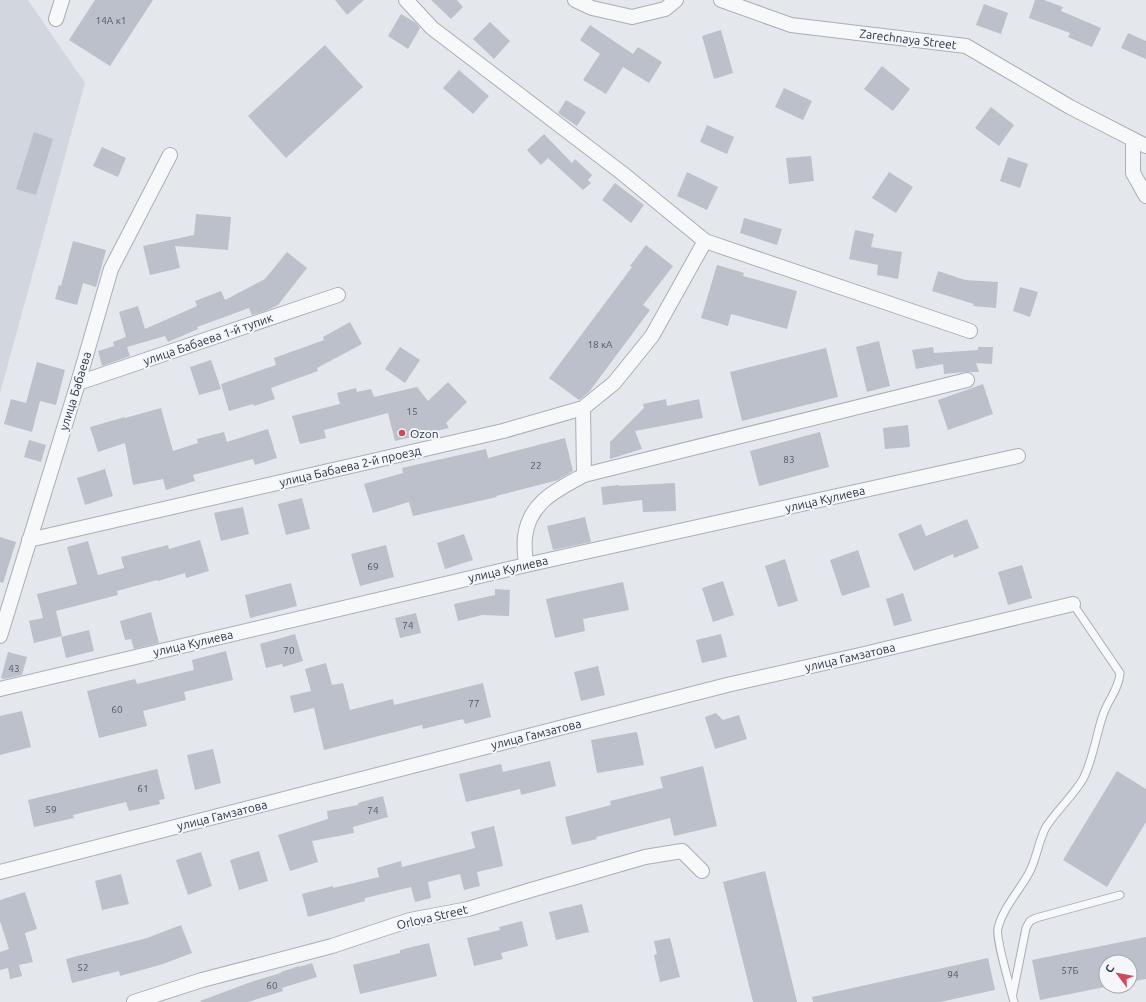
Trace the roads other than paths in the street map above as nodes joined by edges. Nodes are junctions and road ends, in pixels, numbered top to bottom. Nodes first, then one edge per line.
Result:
1 (62, 0) edge
2 (406, 0) edge
3 (575, 0) edge
4 (676, 0) edge
5 (721, 0) edge
6 (56, 19) dead end
7 (1140, 143) edge
8 (170, 155) dead end
9 (1146, 196) edge
10 (705, 242) junction
11 (338, 295) dead end
12 (970, 330) dead end
13 (967, 380) dead end
14 (78, 383) junction
15 (583, 408) junction
16 (1018, 456) dead end
17 (584, 476) junction
18 (29, 540) junction
19 (526, 565) junction
20 (1073, 604) joint
21 (0, 636) edge
22 (0, 689) edge
23 (702, 871) dead end
24 (0, 872) edge
25 (1120, 895) dead end
26 (1013, 999) edge
27 (134, 1002) edge

1 - 6 street
2 - 10 street
3 - 4 street
5 - 7 street, Zarechnaya Street
7 - 9 street
8 - 14 street, улица Бабаева
10 - 12 street
10 - 15 street, улица Бабаева 2-й проезд
11 - 14 street, улица Бабаева 1-й тупик
13 - 17 street
14 - 18 street, улица Бабаева
15 - 17 street
15 - 18 street, улица Бабаева 2-й проезд
16 - 19 street, улица Кулиева
17 - 19 street
18 - 21 street, улица Бабаева
19 - 22 street, улица Кулиева
20 - 24 street, улица Гамзатова
20 - 26 lane
23 - 27 street, Orlova Street
25 - 26 lane

